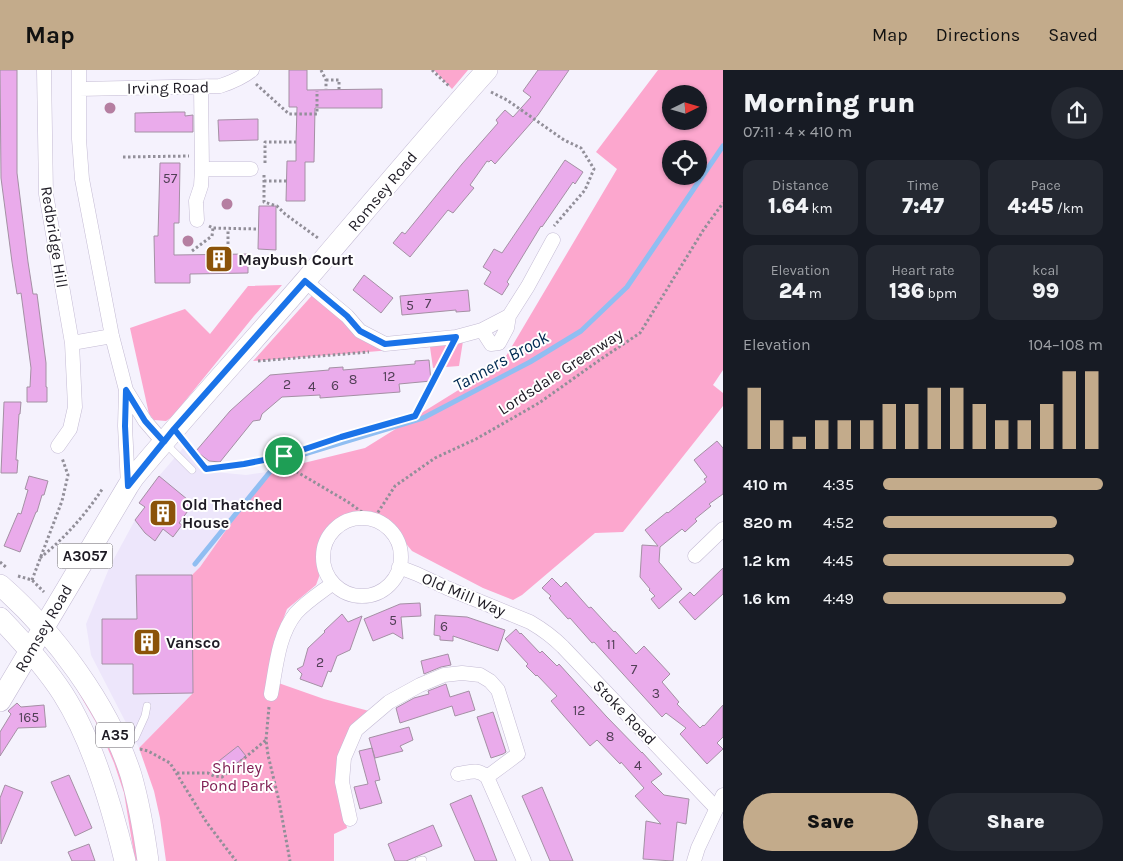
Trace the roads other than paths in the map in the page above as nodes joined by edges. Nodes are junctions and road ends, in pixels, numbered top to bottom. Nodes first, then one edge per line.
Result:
1 (44, 70) edge
2 (79, 70) edge
3 (487, 70) edge
4 (249, 72) edge
5 (201, 86) junction
6 (79, 88) junction
7 (202, 162) junction
8 (251, 169) dead end
9 (197, 220) road end
10 (553, 240) road end
11 (305, 281) junction
12 (112, 336) junction
13 (72, 343) junction
14 (126, 390) junction
15 (169, 436) junction
16 (58, 446) road end
17 (192, 470) dead end
18 (118, 484) junction
19 (723, 529) edge
20 (695, 556) dead end
21 (399, 567) junction
22 (332, 584) junction
23 (0, 585) edge
24 (0, 618) edge
25 (530, 622) joint
26 (43, 627) junction
27 (30, 650) junction
28 (271, 694) road end
29 (0, 701) edge
30 (147, 706) dead end
31 (125, 743) junction
32 (458, 774) dead end
33 (488, 777) junction
34 (723, 795) edge
35 (716, 808) junction
36 (350, 819) dead end
37 (126, 861) edge
38 (148, 861) edge
39 (524, 861) edge
40 (694, 861) edge

1 - 13 street, Redbridge Hill
2 - 6 street
3 - 11 main road, Romsey Road / A3057
4 - 5 street, Irving Road
5 - 6 street, Irving Road
5 - 7 street
6 - 12 street
7 - 8 street
7 - 9 street
10 - 11 street
11 - 15 main road, Romsey Road / A3057
12 - 13 street
12 - 14 street
13 - 16 street, Redbridge Hill
14 - 15 street
14 - 18 street
15 - 17 lane
15 - 18 main road, Romsey Road / A3057
18 - 26 main road, Romsey Road / A3057
19 - 20 street
21 - 22 street
21 - 22 street
21 - 25 street, Old Mill Way
22 - 28 street
23 - 26 main road, A35
24 - 27 main road, A35
25 - 35 street, Stoke Road
26 - 27 main road, Romsey Road / A3057
26 - 31 main road, A35
27 - 29 main road, Romsey Road / A3057
27 - 37 main road, A35
30 - 31 lane
31 - 38 main road, A35
32 - 33 street
33 - 36 street
33 - 39 street
34 - 35 street
35 - 40 street

